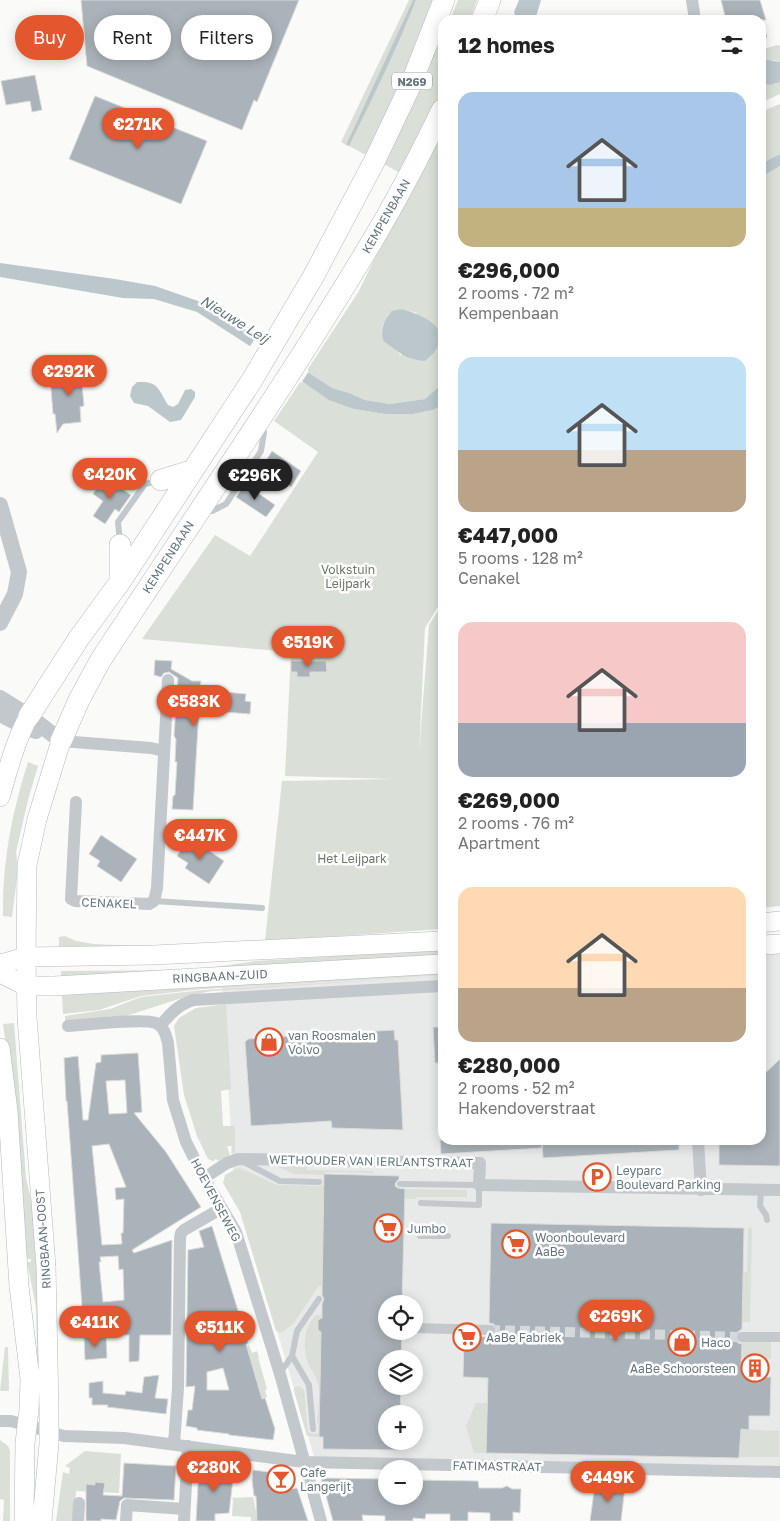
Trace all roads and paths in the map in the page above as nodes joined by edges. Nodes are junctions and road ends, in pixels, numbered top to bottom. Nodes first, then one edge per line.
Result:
1 (444, 0) edge
2 (490, 0) edge
3 (692, 0) edge
4 (438, 15) edge
5 (438, 15) edge
6 (484, 15) edge
7 (694, 15) edge
8 (438, 118) edge
9 (271, 400) junction
10 (264, 432) joint
11 (191, 471) junction
12 (161, 480) joint
13 (0, 505) edge
14 (212, 511) joint
15 (192, 521) junction
16 (120, 545) joint
17 (120, 582) junction
18 (0, 623) edge
19 (168, 680) dead end
20 (0, 698) edge
21 (0, 714) edge
22 (26, 721) junction
23 (61, 741) junction
24 (164, 751) junction
25 (0, 797) edge
26 (76, 802) dead end
27 (154, 900) junction
28 (262, 908) dead end
29 (780, 921) edge
30 (766, 922) edge
31 (438, 942) edge
32 (780, 944) edge
33 (766, 945) edge
34 (26, 958) junction
35 (0, 964) edge
36 (438, 964) edge
37 (0, 973) edge
38 (26, 986) junction
39 (438, 986) edge
40 (68, 1026) dead end
41 (160, 1026) junction
42 (0, 1048) edge
43 (4, 1118) edge
44 (698, 1145) edge
45 (238, 1159) junction
46 (204, 1178) junction
47 (318, 1182) dead end
48 (400, 1184) dead end
49 (479, 1185) junction
50 (701, 1190) junction
51 (761, 1190) junction
52 (780, 1190) edge
53 (421, 1203) dead end
54 (222, 1208) junction
55 (766, 1220) dead end
56 (420, 1236) dead end
57 (448, 1236) dead end
58 (319, 1299) dead end
59 (423, 1328) edge
60 (490, 1330) tunnel mouth
61 (742, 1337) tunnel mouth
62 (780, 1338) edge
63 (292, 1356) junction
64 (280, 1374) junction
65 (0, 1421) edge
66 (26, 1426) junction
67 (313, 1429) dead end
68 (48, 1432) junction
69 (174, 1444) junction
70 (188, 1446) junction
71 (304, 1462) junction
72 (780, 1472) edge
73 (79, 1503) dead end
74 (184, 1515) edge
75 (24, 1521) edge
76 (42, 1521) edge
77 (78, 1521) edge
78 (126, 1521) edge
79 (321, 1521) edge

1 - 4 highway, N269
2 - 6 highway
3 - 7 street
5 - 11 highway, N269
8 - 9 highway, KEMPENBAAN
9 - 10 highway
9 - 15 highway, KEMPENBAAN
10 - 14 lane
11 - 12 highway
11 - 17 highway
12 - 16 lane
13 - 18 street
14 - 15 highway
15 - 23 highway, KEMPENBAAN
16 - 17 highway
17 - 22 highway
19 - 24 street, CENAKEL
20 - 22 street
21 - 22 street
22 - 23 street
22 - 25 main road
23 - 24 street
23 - 34 main road, KEMPENBAAN
24 - 27 street, CENAKEL
26 - 27 street, CENAKEL
27 - 28 lane
29 - 30 main road
31 - 34 main road, RINGBAAN-ZUID
32 - 33 main road
34 - 35 main road, RINGBAAN-ZUID
34 - 38 main road, RINGBAAN-OOST
36 - 38 main road, RINGBAAN-ZUID
37 - 38 main road, RINGBAAN-ZUID
38 - 68 main road, RINGBAAN-OOST
39 - 41 street, RINGBAAN-ZUID
40 - 41 street
41 - 46 street, HOEVENSEWEG
42 - 43 main road
43 - 66 main road
44 - 50 street
45 - 46 street, WETHOUDER VAN IERLANTSTRAAT
45 - 47 lane
45 - 49 street, WETHOUDER VAN IERLANTSTRAAT
46 - 54 street, HOEVENSEWEG
48 - 49 lane
49 - 50 street, WETHOUDER VAN IERLANTSTRAAT
49 - 53 lane
50 - 51 street, WETHOUDER VAN IERLANTSTRAAT
51 - 52 street, WETHOUDER VAN IERLANTSTRAAT
51 - 55 lane
54 - 64 street, HOEVENSEWEG
54 - 69 street
56 - 57 lane
58 - 63 lane
59 - 60 street
61 - 62 street
63 - 64 lane
63 - 67 lane
64 - 71 street, HOEVENSEWEG
65 - 66 street, FATIMASTRAAT
66 - 68 street, FATIMASTRAAT
66 - 75 main road
68 - 69 street, FATIMASTRAAT
68 - 76 main road, RINGBAAN-OOST
69 - 70 street, FATIMASTRAAT
70 - 71 street, FATIMASTRAAT
70 - 74 street
71 - 72 street, FATIMASTRAAT
71 - 79 street, HOEVENSEWEG
73 - 77 street
74 - 78 street

